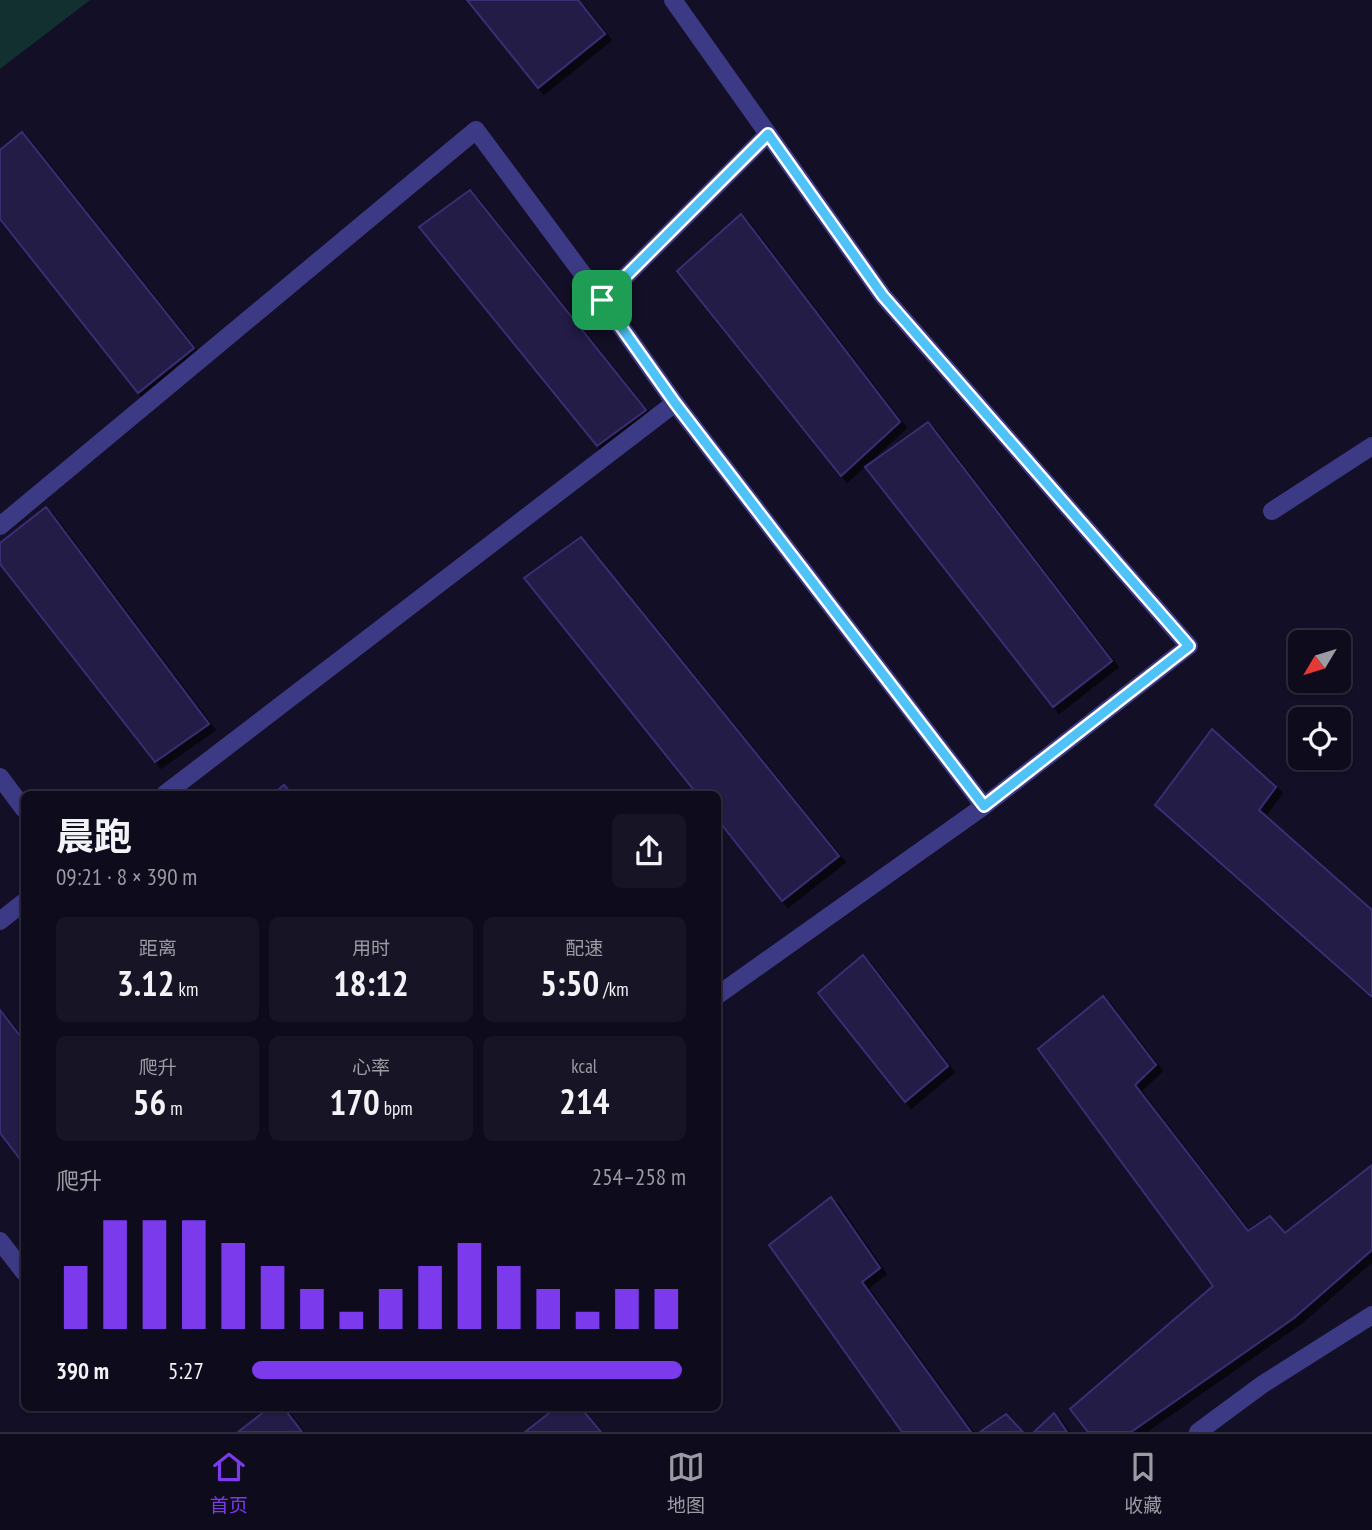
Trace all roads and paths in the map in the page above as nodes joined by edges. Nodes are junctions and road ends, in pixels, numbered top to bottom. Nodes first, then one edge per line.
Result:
1 (673, 0) edge
2 (768, 134) junction
3 (602, 300) junction
4 (675, 403) junction
5 (1372, 446) edge
6 (1272, 511) dead end
7 (0, 526) edge
8 (0, 777) edge
9 (169, 791) edge
10 (21, 805) edge
11 (984, 806) junction
12 (21, 904) edge
13 (0, 921) edge
14 (721, 993) edge
15 (0, 1241) edge
16 (21, 1268) edge
17 (1372, 1315) edge
18 (1198, 1432) edge

1 - 2 street
2 - 3 street
2 - 11 street
3 - 4 street
3 - 7 street
4 - 9 street
4 - 11 street
5 - 6 street
8 - 10 street
11 - 14 street
12 - 13 street
15 - 16 street
17 - 18 street

